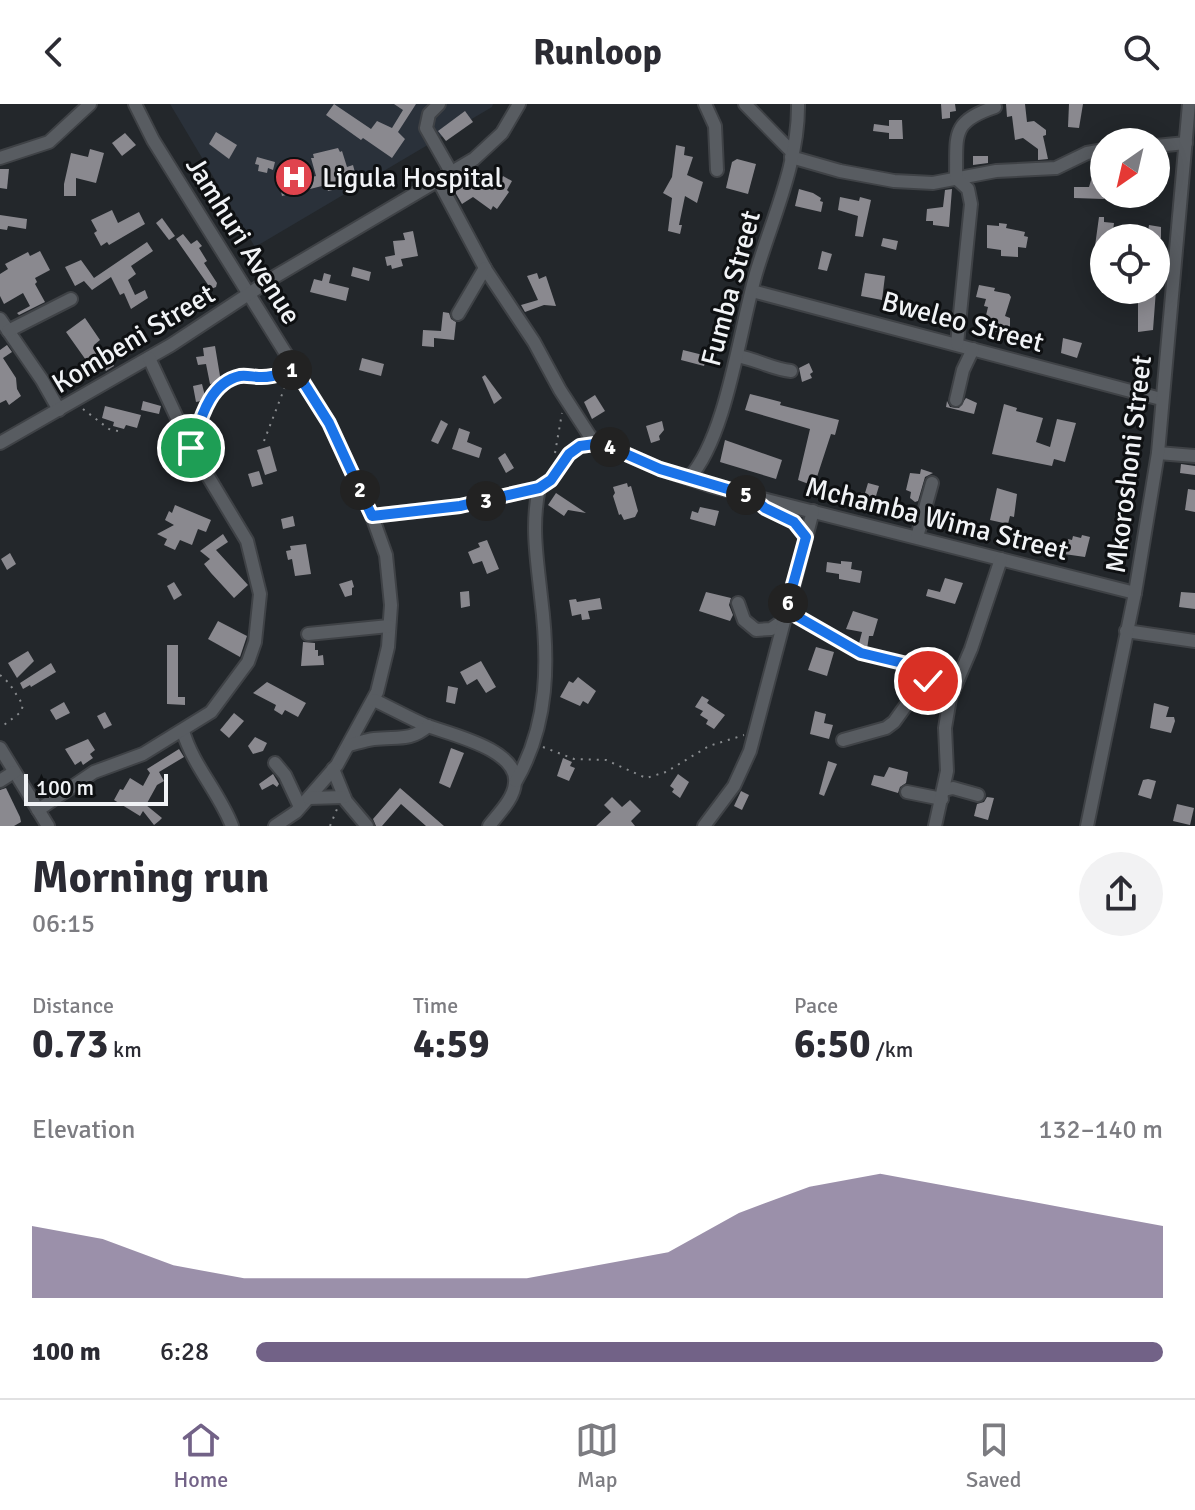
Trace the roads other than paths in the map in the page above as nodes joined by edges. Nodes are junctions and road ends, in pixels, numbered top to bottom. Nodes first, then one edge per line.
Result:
1 (90, 104) edge
2 (135, 104) edge
3 (439, 104) edge
4 (519, 104) edge
5 (705, 104) edge
6 (745, 104) edge
7 (798, 104) edge
8 (1189, 104) edge
9 (995, 107) dead end
10 (1189, 134) edge
11 (1170, 141) edge
12 (1090, 152) edge
13 (791, 154) junction
14 (0, 158) edge
15 (717, 170) dead end
16 (451, 172) junction
17 (956, 178) junction
18 (438, 180) junction
19 (485, 268) junction
20 (752, 291) junction
21 (249, 295) junction
22 (71, 299) dead end
23 (458, 314) dead end
24 (0, 319) edge
25 (8, 331) junction
26 (957, 344) junction
27 (973, 349) junction
28 (737, 356) junction
29 (149, 358) junction
30 (791, 371) dead end
31 (1161, 399) junction
32 (956, 400) dead end
33 (59, 410) junction
34 (0, 443) edge
35 (595, 444) junction
36 (1158, 453) junction
37 (1195, 456) edge
38 (689, 478) junction
39 (932, 483) dead end
40 (539, 488) junction
41 (813, 511) junction
42 (372, 516) junction
43 (917, 537) junction
44 (1001, 559) junction
45 (1135, 593) junction
46 (738, 603) dead end
47 (784, 615) junction
48 (389, 626) junction
49 (1126, 631) junction
50 (308, 634) dead end
51 (1195, 641) edge
52 (958, 679) junction
53 (374, 700) junction
54 (365, 717) junction
55 (428, 726) junction
56 (183, 731) junction
57 (376, 739) junction
58 (843, 740) dead end
59 (349, 745) junction
60 (0, 748) edge
61 (275, 763) dead end
62 (333, 769) junction
63 (14, 772) junction
64 (0, 781) edge
65 (516, 781) junction
66 (946, 789) junction
67 (907, 792) dead end
68 (978, 795) dead end
69 (342, 797) junction
70 (304, 802) junction
71 (38, 810) junction
72 (48, 826) edge
73 (232, 826) edge
74 (275, 826) edge
75 (367, 826) edge
76 (489, 826) edge
77 (704, 826) edge
78 (935, 826) edge
79 (1087, 826) edge

1 - 14 street
2 - 21 street, Jamhuri Avenue
3 - 16 street
4 - 16 street, Kombeni Street
5 - 15 street
6 - 13 street
7 - 13 street, Fumba Street
8 - 10 street, Mkoroshoni Street
9 - 17 street
10 - 11 street
10 - 31 street, Mkoroshoni Street
12 - 17 street
13 - 17 street
13 - 20 street, Fumba Street
16 - 18 street, Kombeni Street
17 - 26 street
18 - 19 street
18 - 21 street, Kombeni Street
19 - 23 street
19 - 35 street
20 - 26 street, Bweleo Street
20 - 28 street, Fumba Street
21 - 29 street, Kombeni Street
21 - 42 street, Jamhuri Avenue
22 - 25 street
24 - 25 street
25 - 33 street
26 - 27 street, Bweleo Street
27 - 31 street, Bweleo Street
27 - 32 street
28 - 30 street
28 - 38 street, Fumba Street
29 - 33 street, Kombeni Street
29 - 56 street
31 - 36 street, Mkoroshoni Street
33 - 34 street, Kombeni Street
35 - 38 street, Mchamba Wima Street
35 - 40 street
36 - 37 street
36 - 45 street, Mkoroshoni Street
38 - 41 street, Mchamba Wima Street
39 - 43 street
40 - 42 street
40 - 65 street
41 - 43 street, Mchamba Wima Street
41 - 47 street
42 - 48 street, Jamhuri Avenue
43 - 44 street, Mchamba Wima Street
44 - 45 street, Mchamba Wima Street
44 - 52 street
45 - 49 street, Mkoroshoni Street
46 - 47 street
47 - 77 street
48 - 50 street
48 - 53 street, Jamhuri Avenue
49 - 51 street
49 - 79 street, Mkoroshoni Street
52 - 58 street
52 - 66 street
53 - 54 street, Jamhuri Avenue
53 - 55 street
54 - 57 street
54 - 59 street, Jamhuri Avenue
55 - 57 street
55 - 65 street
56 - 71 street
56 - 73 street
57 - 59 street
59 - 62 street, Jamhuri Avenue
60 - 63 street
61 - 70 street
62 - 69 street
62 - 70 street, Jamhuri Avenue
63 - 64 street
63 - 71 street
65 - 76 street
66 - 67 street
66 - 68 street
66 - 78 street
69 - 70 street
69 - 75 street
70 - 74 street, Jamhuri Avenue
71 - 72 street

